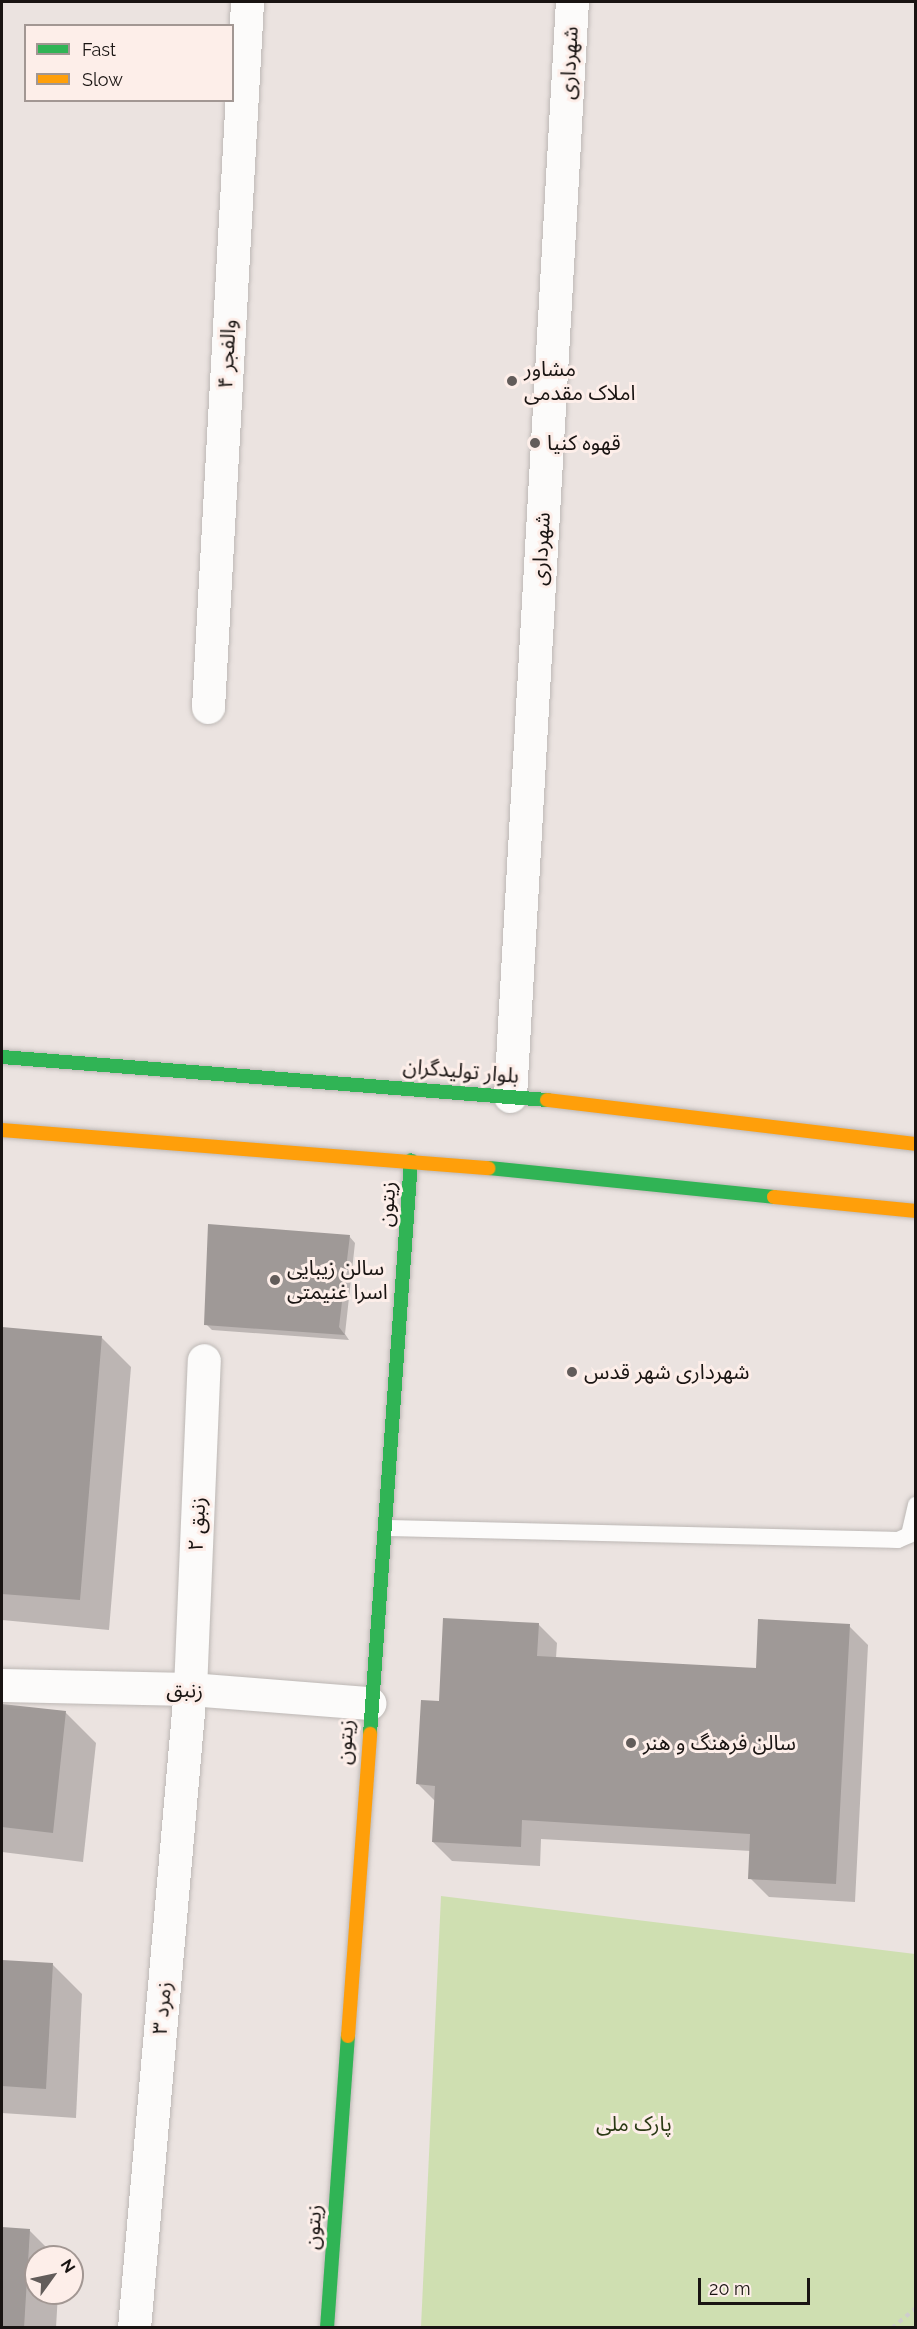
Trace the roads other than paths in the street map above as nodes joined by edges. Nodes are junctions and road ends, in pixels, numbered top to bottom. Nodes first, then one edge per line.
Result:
1 (247, 2) edge
2 (572, 2) edge
3 (208, 707) dead end
4 (2, 1057) edge
5 (510, 1096) junction
6 (2, 1130) edge
7 (915, 1144) edge
8 (411, 1160) junction
9 (915, 1211) edge
10 (204, 1359) dead end
11 (915, 1505) edge
12 (388, 1528) junction
13 (2, 1685) edge
14 (190, 1689) junction
15 (369, 1703) junction
16 (134, 2328) edge
17 (327, 2328) edge

1 - 3 street, والفجر ۴
2 - 5 street, شهرداری
4 - 5 main road, بلوار تولیدگران
5 - 7 main road, بلوار تولیدگران
6 - 8 main road
8 - 9 main road
8 - 12 main road, زیتون
10 - 14 street, زنبق ۲
11 - 12 lane
12 - 15 main road, زیتون
13 - 14 street, زنبق
14 - 15 street, زنبق
14 - 16 street, زمرد ۳
15 - 17 main road, زیتون

